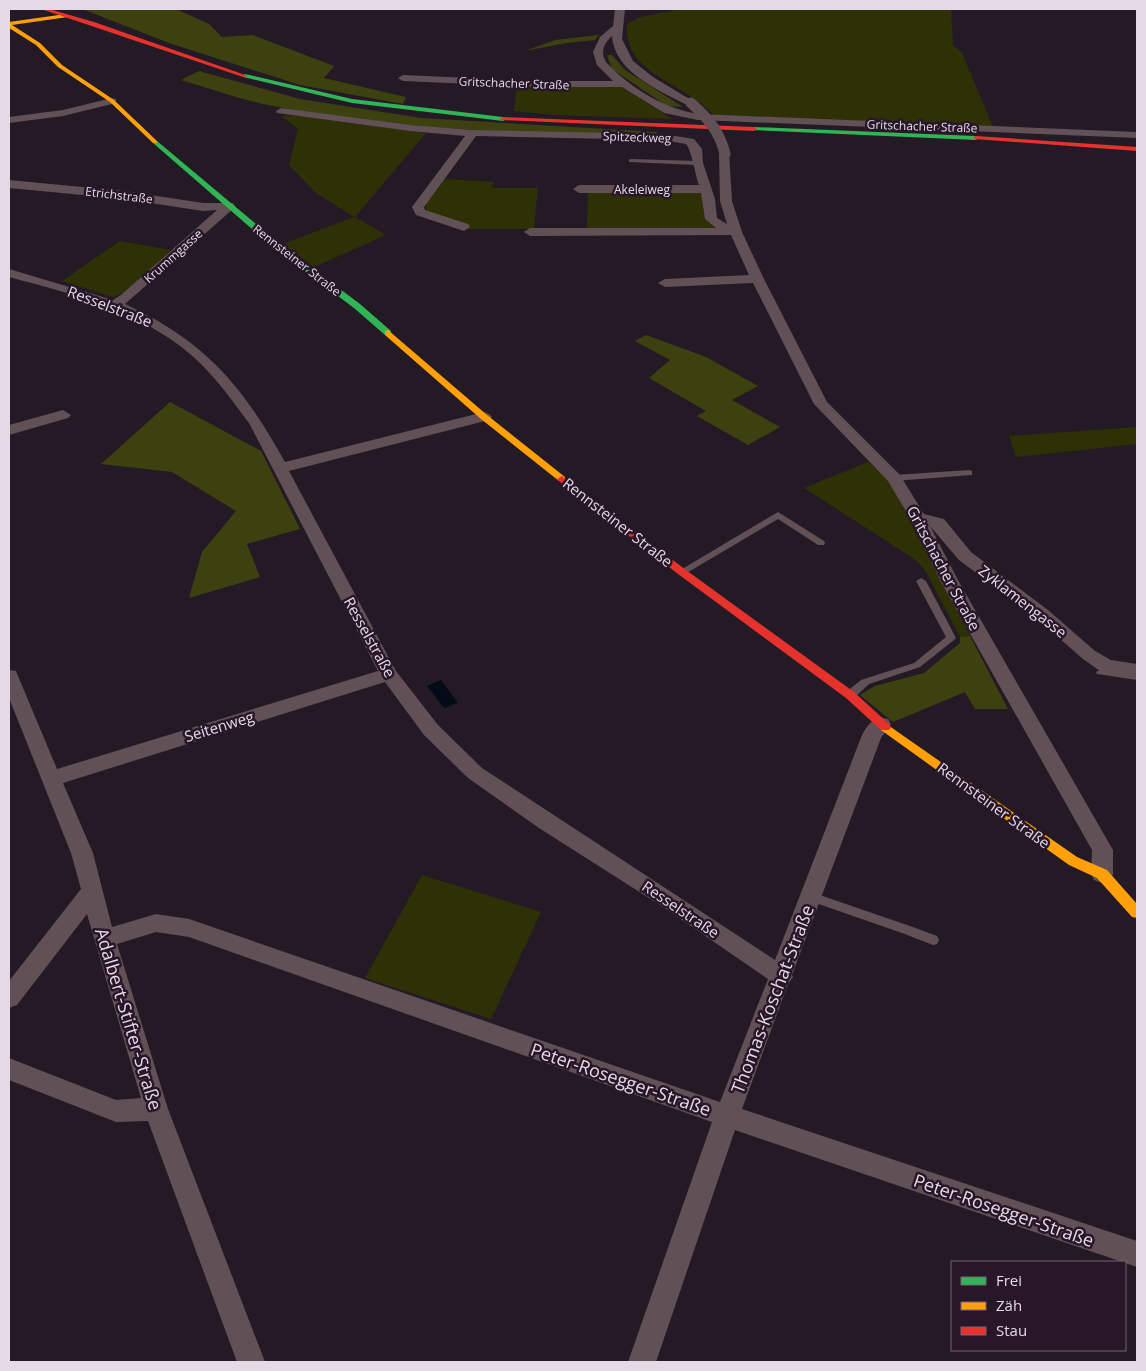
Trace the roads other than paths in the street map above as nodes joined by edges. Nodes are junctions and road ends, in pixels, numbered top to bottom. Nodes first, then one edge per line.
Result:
1 (44, 9) edge
2 (620, 9) edge
3 (67, 12) edge
4 (9, 25) edge
5 (618, 26) junction
6 (403, 78) dead end
7 (625, 84) junction
8 (112, 101) junction
9 (281, 111) dead end
10 (9, 120) edge
11 (473, 133) junction
12 (1137, 135) edge
13 (1137, 149) edge
14 (631, 161) dead end
15 (697, 162) junction
16 (9, 184) edge
17 (579, 189) dead end
18 (705, 189) junction
19 (229, 206) junction
20 (464, 227) dead end
21 (530, 232) dead end
22 (736, 232) junction
23 (9, 273) edge
24 (757, 279) junction
25 (665, 283) dead end
26 (115, 304) junction
27 (62, 415) dead end
28 (484, 417) junction
29 (9, 430) edge
30 (281, 468) junction
31 (969, 472) dead end
32 (894, 478) junction
33 (918, 518) junction
34 (821, 543) dead end
35 (682, 572) junction
36 (921, 580) dead end
37 (1137, 670) edge
38 (1101, 672) dead end
39 (389, 674) junction
40 (9, 676) edge
41 (1137, 677) edge
42 (850, 695) junction
43 (881, 724) junction
44 (50, 779) junction
45 (1102, 874) junction
46 (91, 892) junction
47 (811, 897) junction
48 (1137, 913) edge
49 (104, 939) junction
50 (933, 940) dead end
51 (782, 977) junction
52 (9, 998) edge
53 (9, 1068) edge
54 (156, 1109) junction
55 (727, 1116) junction
56 (1137, 1254) edge
57 (251, 1362) edge
58 (642, 1362) edge

1 - 3 street
2 - 5 street, Gritschacher Straße
3 - 4 street
3 - 13 street
4 - 8 street, Rennsteiner Straße
5 - 7 street, Gritschacher Straße
5 - 22 street, Gritschacher Straße, bridge
6 - 7 street, Gritschacher Straße
7 - 12 street, Gritschacher Straße
8 - 10 street
8 - 19 street, Rennsteiner Straße
9 - 11 street, Spitzeckweg
11 - 15 street, Spitzeckweg
11 - 20 street
14 - 15 lane
15 - 18 street, Spitzeckweg
16 - 19 street, Etrichstraße
17 - 18 street, Akeleiweg
18 - 22 street, Spitzeckweg
19 - 26 street, Krummgasse
19 - 28 street, Rennsteiner Straße
21 - 22 street
22 - 24 street, Gritschacher Straße
23 - 26 street, Resselstraße
24 - 25 street
24 - 32 street, Gritschacher Straße
26 - 30 street, Resselstraße
27 - 29 street
28 - 30 street
28 - 35 street, Rennsteiner Straße
30 - 39 street, Resselstraße
31 - 32 lane
32 - 33 street, Gritschacher Straße
33 - 37 street, Zyklamengasse
33 - 45 street, Gritschacher Straße
34 - 35 lane, Rennsteiner Straße
35 - 42 street, Rennsteiner Straße
36 - 42 lane
38 - 41 lane
39 - 44 street, Seitenweg
39 - 51 street, Resselstraße
40 - 44 street, Adalbert-Stifter-Straße
42 - 43 street, Rennsteiner Straße
43 - 45 street, Rennsteiner Straße
43 - 47 street, Thomas-Koschat-Straße
44 - 46 street, Adalbert-Stifter-Straße
45 - 48 street, Rennsteiner Straße
46 - 49 street, Adalbert-Stifter-Straße
46 - 52 street
47 - 50 lane
47 - 51 street, Thomas-Koschat-Straße
49 - 54 street, Adalbert-Stifter-Straße
49 - 55 street, Peter-Rosegger-Straße
51 - 55 street, Thomas-Koschat-Straße
53 - 54 street
54 - 57 street, Adalbert-Stifter-Straße
55 - 56 street, Peter-Rosegger-Straße
55 - 58 street, Thomas-Koschat-Straße

